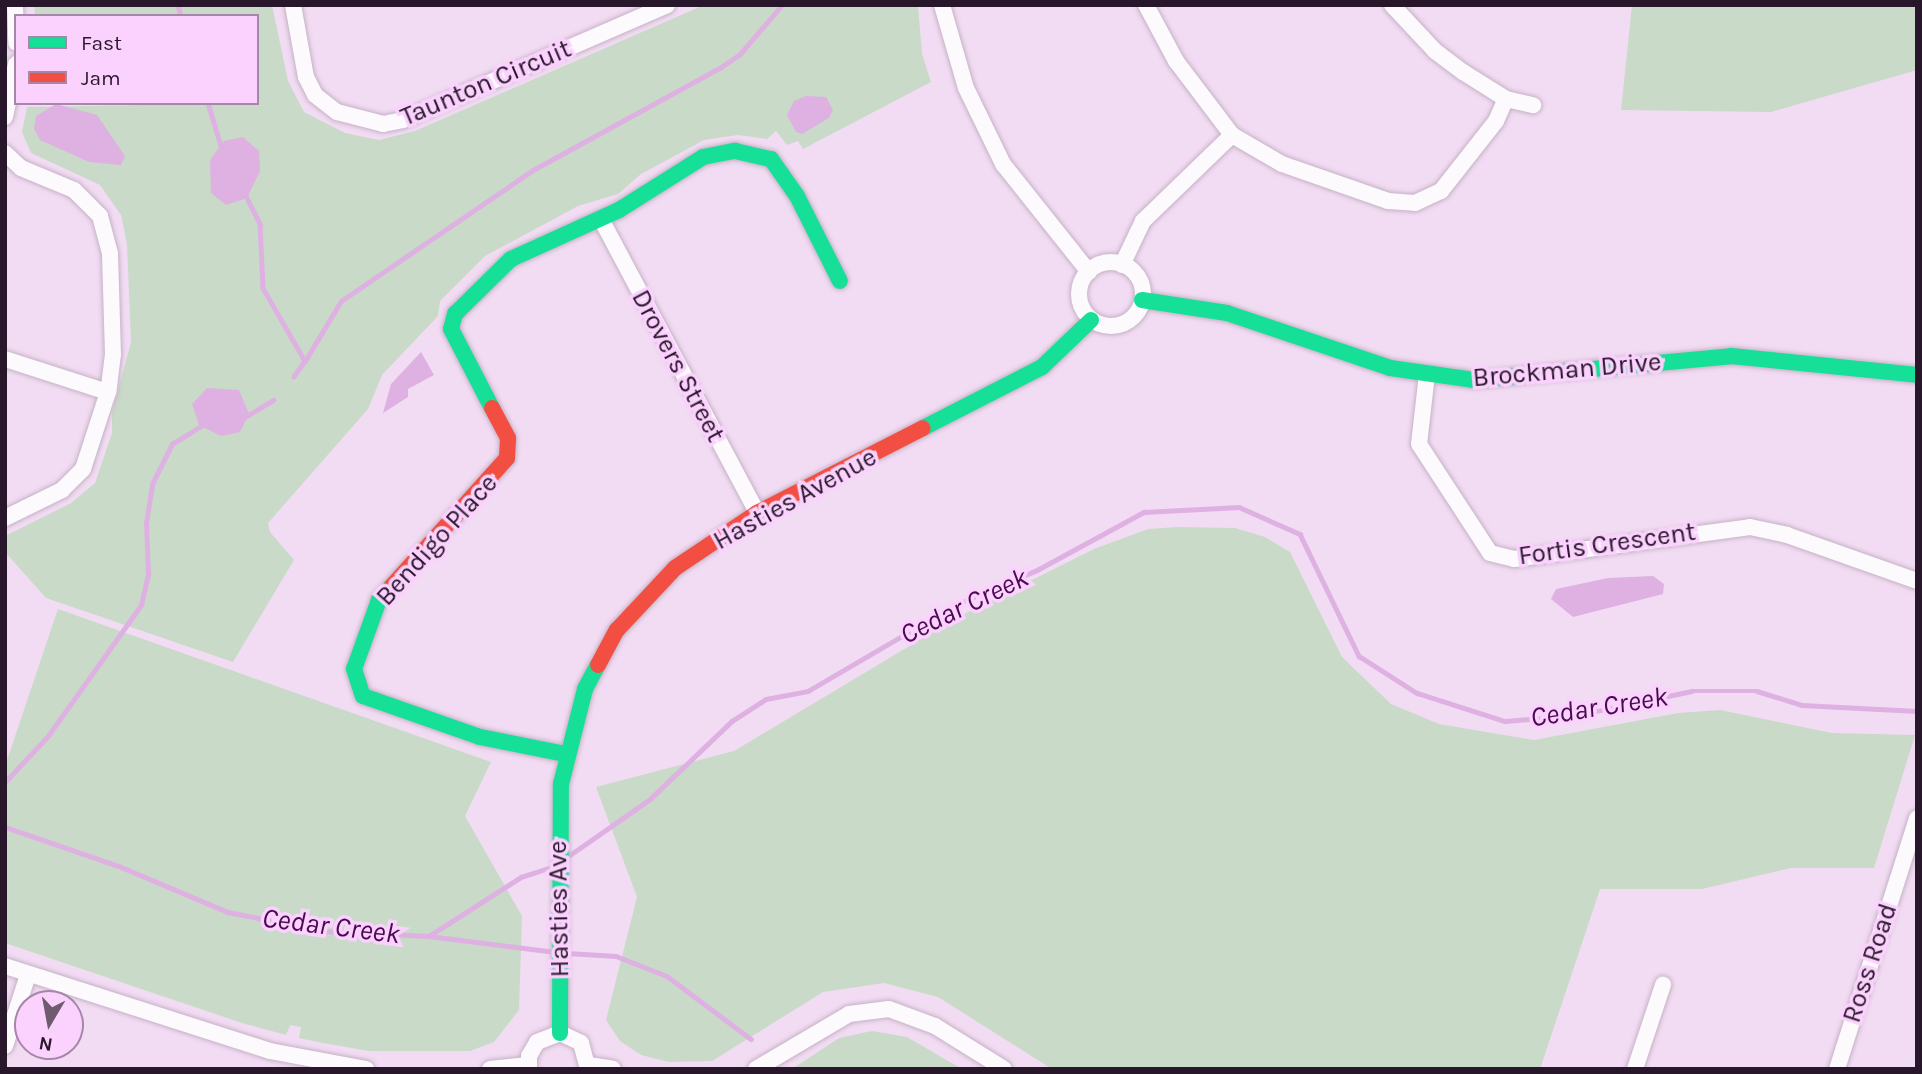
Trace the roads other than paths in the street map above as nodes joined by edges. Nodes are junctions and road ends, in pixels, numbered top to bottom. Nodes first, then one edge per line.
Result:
1 (293, 5) edge
2 (667, 5) edge
3 (942, 5) edge
4 (1146, 5) edge
5 (1392, 5) edge
6 (14, 74) edge
7 (1506, 99) junction
8 (1533, 105) dead end
9 (5, 117) edge
10 (1232, 135) junction
11 (5, 153) edge
12 (601, 219) junction
13 (1122, 265) junction
14 (1088, 272) junction
15 (840, 281) dead end
16 (1142, 300) junction
17 (1091, 320) junction
18 (5, 359) edge
19 (1427, 374) junction
20 (1917, 375) edge
21 (108, 392) junction
22 (757, 513) junction
23 (5, 518) edge
24 (1917, 581) edge
25 (565, 754) junction
26 (561, 784) joint
27 (1917, 818) edge
28 (5, 967) edge
29 (29, 975) junction
30 (1663, 985) dead end
31 (559, 1033) junction
32 (5, 1046) edge
33 (529, 1067) edge
34 (589, 1067) edge
35 (366, 1069) edge
36 (490, 1069) edge
37 (613, 1069) edge
38 (756, 1069) edge
39 (1004, 1069) edge
40 (1635, 1069) edge
41 (1837, 1069) edge

1 - 2 street, Taunton Circuit
3 - 14 street
4 - 10 street
5 - 7 street
6 - 9 street
7 - 8 street
7 - 10 street
10 - 13 street
11 - 21 street
12 - 15 street, Bendigo Place
12 - 22 street, Drovers Street
12 - 25 street, Bendigo Place
13 - 14 street
13 - 16 street
14 - 17 street
16 - 17 street
16 - 19 street, Brockman Drive
17 - 22 street, Hasties Avenue
18 - 21 street
19 - 20 street, Brockman Drive
19 - 24 street, Fortis Crescent
21 - 23 street
22 - 25 street, Hasties Avenue
25 - 26 street, Hasties Avenue
26 - 31 street, Hasties Ave
27 - 41 street, Ross Road
28 - 29 street
29 - 32 street
29 - 35 street
30 - 40 street
31 - 33 street
31 - 34 street
33 - 36 street
34 - 37 street
38 - 39 street

